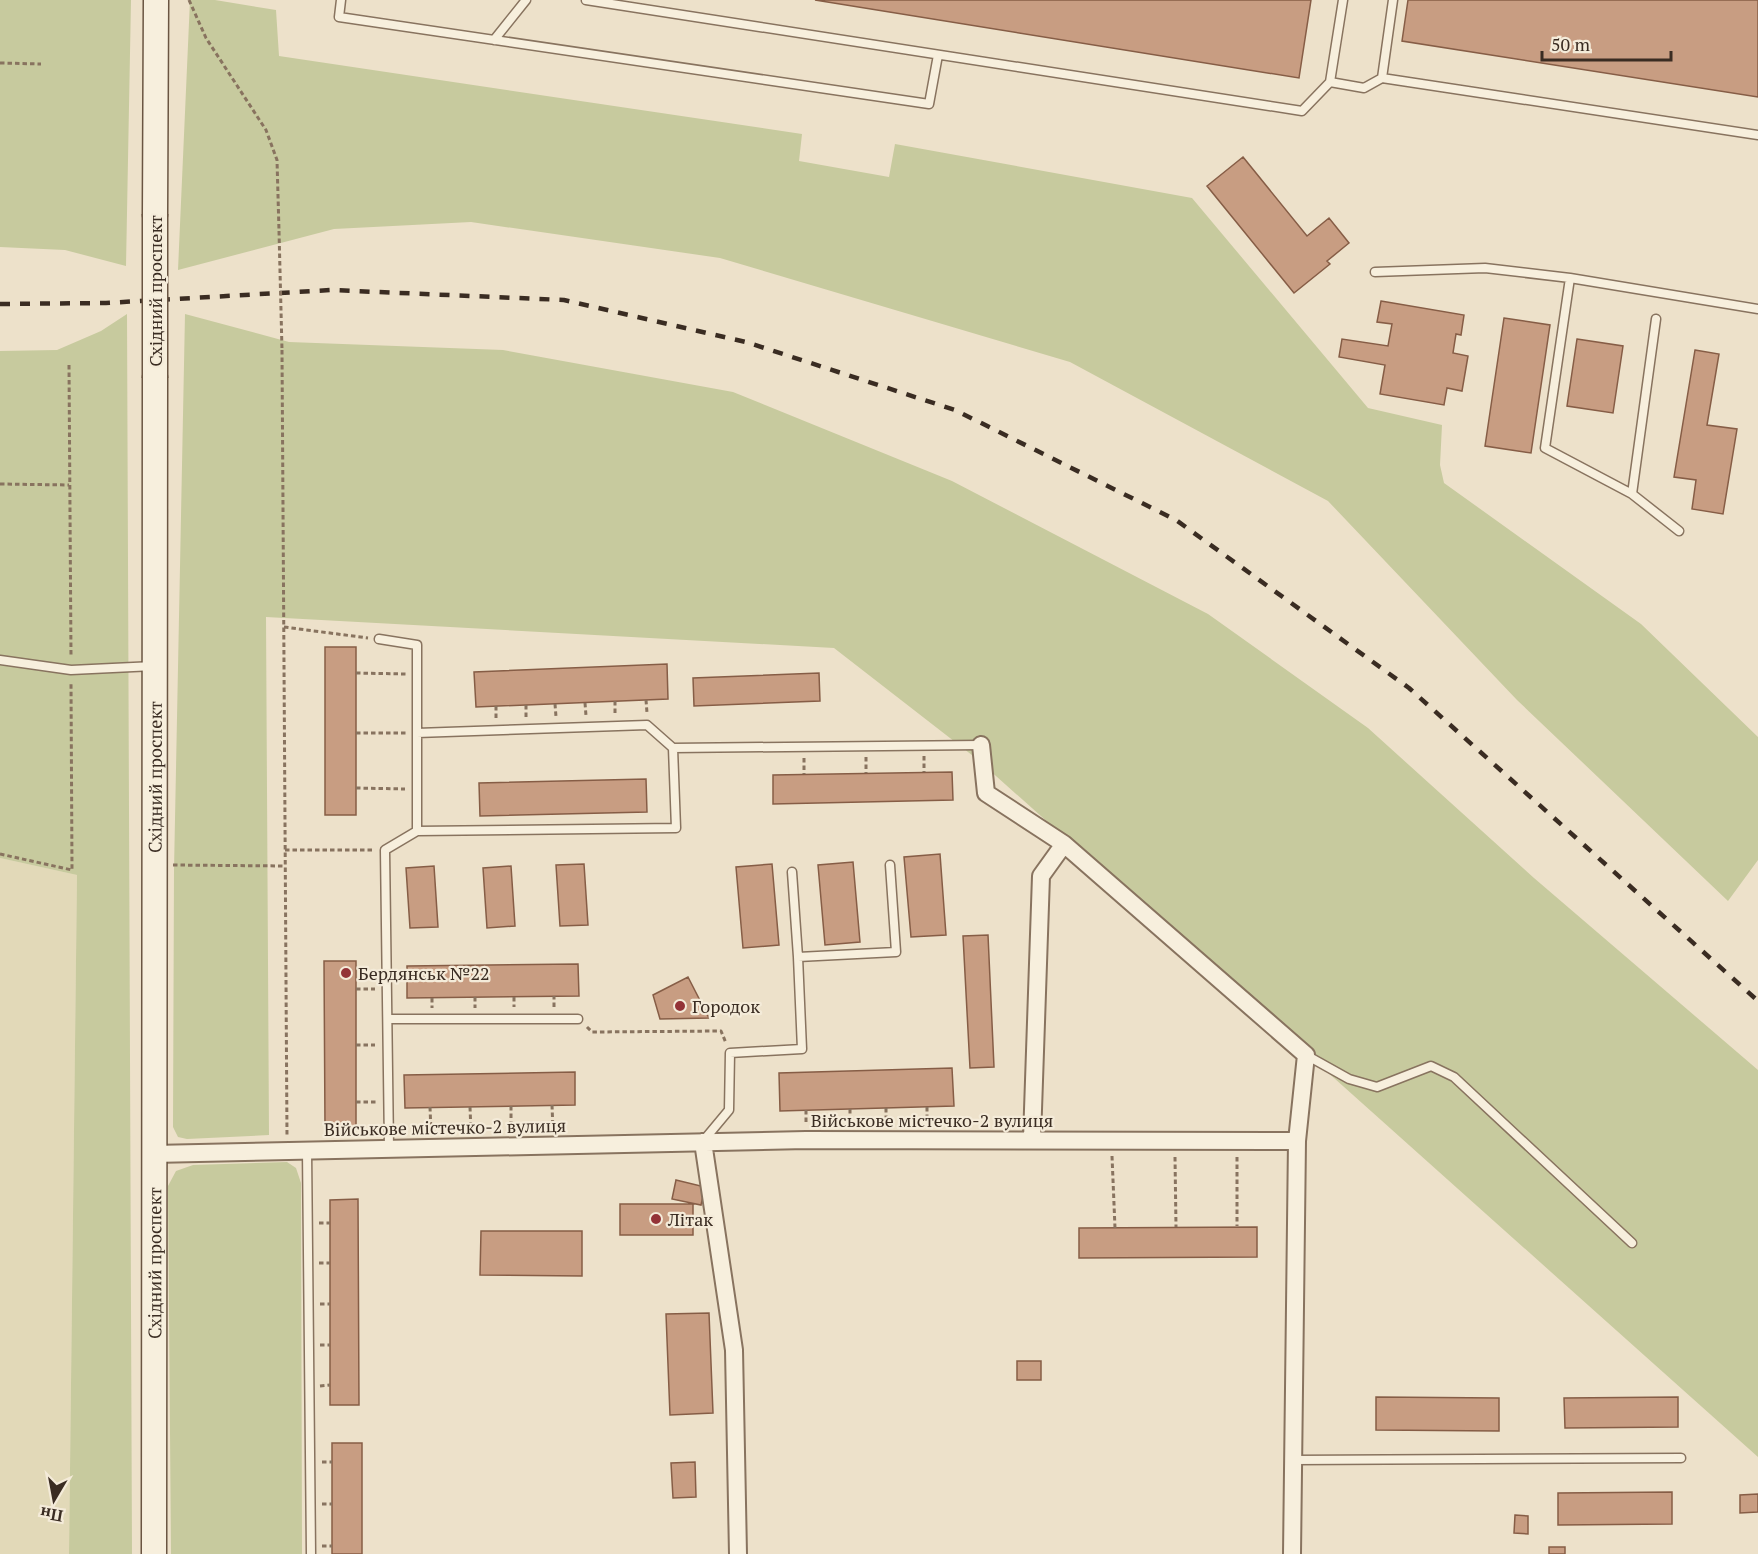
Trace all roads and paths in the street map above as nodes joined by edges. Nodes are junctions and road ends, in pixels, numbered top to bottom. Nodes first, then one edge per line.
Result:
1 (156, 0) edge
2 (189, 0) edge
3 (341, 0) edge
4 (526, 0) edge
5 (586, 0) edge
6 (1344, 0) edge
7 (1394, 0) edge
8 (494, 40) junction
9 (938, 55) junction
10 (0, 63) edge
11 (40, 64) dead end
12 (1382, 78) junction
13 (1330, 82) junction
14 (1758, 135) edge
15 (1375, 272) dead end
16 (1570, 278) junction
17 (1758, 309) edge
18 (1656, 319) dead end
19 (69, 365) dead end
20 (0, 484) edge
21 (69, 485) junction
22 (1632, 494) junction
23 (1679, 531) dead end
24 (284, 627) junction
25 (379, 639) joint
26 (0, 660) edge
27 (154, 666) junction
28 (71, 670) junction
29 (356, 674) dead end
30 (418, 674) junction
31 (356, 733) dead end
32 (417, 733) junction
33 (981, 746) joint
34 (674, 748) junction
35 (356, 788) dead end
36 (417, 789) junction
37 (417, 831) junction
38 (1064, 844) junction
39 (285, 850) junction
40 (385, 850) junction
41 (0, 854) edge
42 (154, 864) junction
43 (890, 865) dead end
44 (285, 866) junction
45 (792, 872) dead end
46 (798, 957) junction
47 (356, 989) dead end
48 (387, 989) junction
49 (387, 1019) junction
50 (578, 1019) joint
51 (356, 1045) dead end
52 (388, 1045) junction
53 (730, 1053) junction
54 (1306, 1055) junction
55 (356, 1102) dead end
56 (389, 1102) junction
57 (552, 1105) dead end
58 (511, 1106) dead end
59 (430, 1107) dead end
60 (470, 1107) dead end
61 (1032, 1139) junction
62 (1112, 1139) junction
63 (1175, 1140) junction
64 (1237, 1140) junction
65 (1297, 1141) junction
66 (702, 1142) junction
67 (553, 1144) junction
68 (511, 1145) junction
69 (431, 1146) junction
70 (471, 1146) junction
71 (389, 1148) junction
72 (287, 1150) junction
73 (307, 1150) junction
74 (153, 1154) junction
75 (1114, 1227) dead end
76 (1176, 1227) dead end
77 (1237, 1227) dead end
78 (1632, 1244) dead end
79 (1681, 1458) dead end
80 (1294, 1460) junction
81 (154, 1554) edge
82 (311, 1554) edge
83 (738, 1554) edge
84 (1292, 1554) edge

1 - 27 main road, Східний проспект, bridge
2 - 24 path, bridge
3 - 8 lane
4 - 8 lane
5 - 9 lane
6 - 13 lane
7 - 12 lane
8 - 9 lane
9 - 13 lane
10 - 11 path
12 - 13 lane
12 - 14 lane
15 - 16 lane
16 - 17 lane
16 - 22 lane
18 - 22 lane
19 - 21 path
20 - 21 path
21 - 28 path
22 - 23 lane
24 - 25 path
24 - 39 path
25 - 30 lane
26 - 28 lane
27 - 28 lane
27 - 42 main road, Східний проспект
28 - 41 path
29 - 30 path
30 - 32 lane
31 - 32 path
32 - 34 lane
32 - 36 lane
33 - 34 lane
33 - 38 street
34 - 37 lane
35 - 36 path
36 - 37 lane
37 - 40 lane
38 - 54 street
38 - 61 street
39 - 40 path
39 - 44 path
40 - 48 lane
42 - 44 path
42 - 74 main road, Східний проспект
43 - 46 lane
44 - 72 path
45 - 46 lane
46 - 53 lane
47 - 48 path
48 - 49 lane
49 - 50 lane
49 - 52 lane
50 - 53 path
51 - 52 path
52 - 56 lane
53 - 66 lane
54 - 65 street
54 - 78 lane
55 - 56 path
56 - 71 lane
57 - 67 path
58 - 68 path
59 - 69 path
60 - 70 path
61 - 62 street, Військове містечко-2 вулиця
61 - 66 street, Військове містечко-2 вулиця
62 - 63 street, Військове містечко-2 вулиця
62 - 75 path
63 - 64 street, Військове містечко-2 вулиця
63 - 76 path
64 - 65 street, Військове містечко-2 вулиця
64 - 77 path
65 - 80 street
66 - 67 street, Військове містечко-2 вулиця
66 - 83 street
67 - 68 street, Військове містечко-2 вулиця
68 - 70 street, Військове містечко-2 вулиця
69 - 70 street, Військове містечко-2 вулиця
69 - 71 street, Військове містечко-2 вулиця
71 - 73 street, Військове містечко-2 вулиця
72 - 73 street, Військове містечко-2 вулиця
72 - 74 street, Військове містечко-2 вулиця
73 - 82 lane
74 - 81 main road, Східний проспект
79 - 80 lane
80 - 84 street

